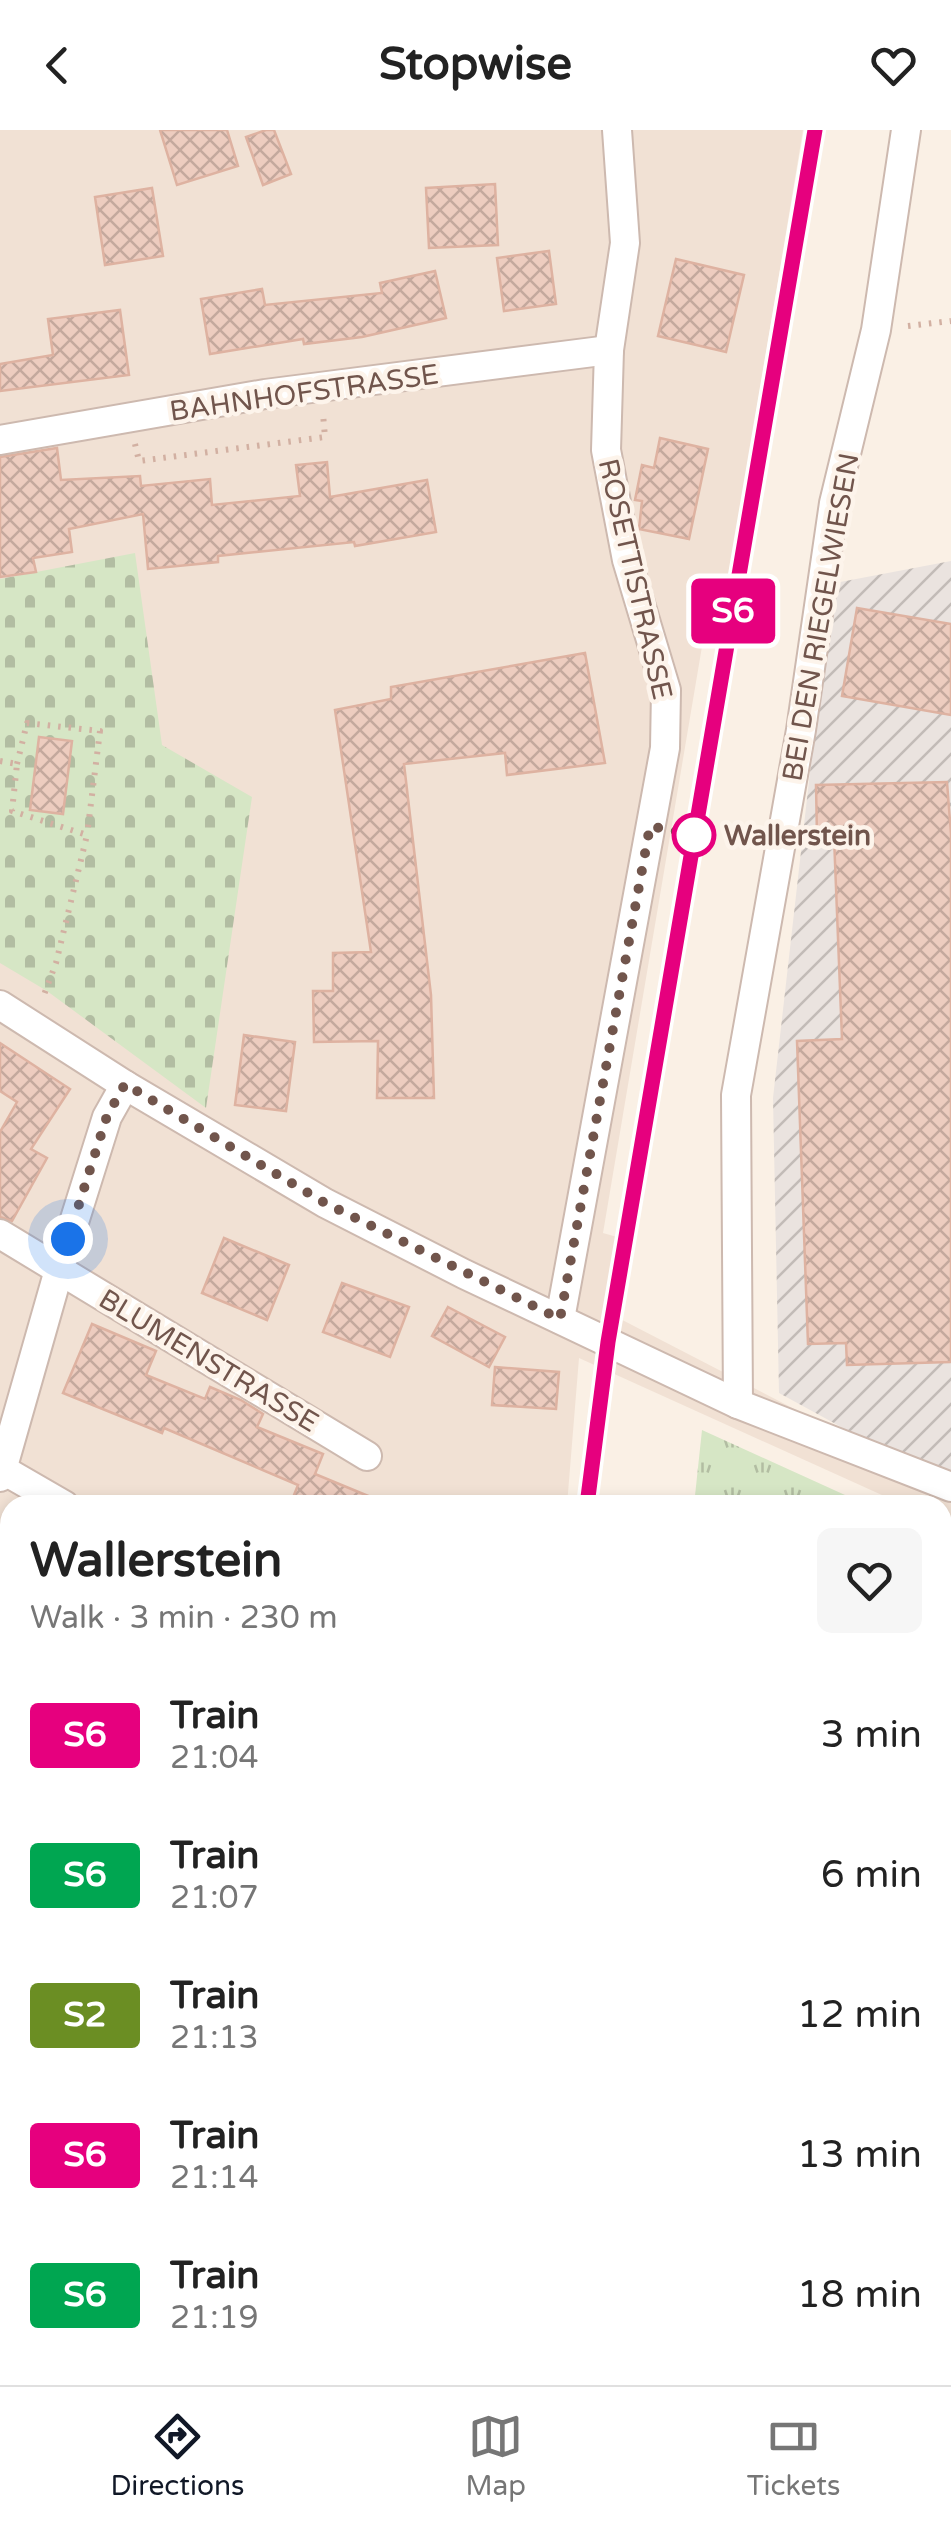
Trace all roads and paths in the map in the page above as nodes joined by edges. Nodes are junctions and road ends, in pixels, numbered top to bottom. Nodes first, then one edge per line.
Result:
1 (617, 130) edge
2 (906, 130) edge
3 (951, 320) edge
4 (876, 330) junction
5 (610, 350) junction
6 (320, 387) junction
7 (130, 418) junction
8 (0, 440) edge
9 (0, 761) edge
10 (17, 764) junction
11 (86, 835) junction
12 (0, 1005) edge
13 (29, 1024) junction
14 (125, 1084) junction
15 (0, 1234) edge
16 (59, 1270) junction
17 (560, 1319) junction
18 (738, 1404) junction
19 (367, 1456) dead end
20 (1, 1471) edge
21 (951, 1486) edge
22 (45, 1495) edge

1 - 5 street, ROSETTISTRASSE
2 - 4 street, BEI DEN RIEGELWIESEN
3 - 4 path
4 - 18 street, BEI DEN RIEGELWIESEN
5 - 6 street, BAHNHOFSTRASSE
5 - 17 street, ROSETTISTRASSE
6 - 7 street, BAHNHOFSTRASSE
6 - 7 path
7 - 8 street, BAHNHOFSTRASSE
9 - 10 path
10 - 11 path
10 - 11 path
11 - 13 path
12 - 13 street
13 - 14 street
14 - 16 street
14 - 17 street
15 - 16 street, BLUMENSTRASSE
16 - 19 street, BLUMENSTRASSE
16 - 20 street
17 - 18 street
18 - 21 street
20 - 22 street

